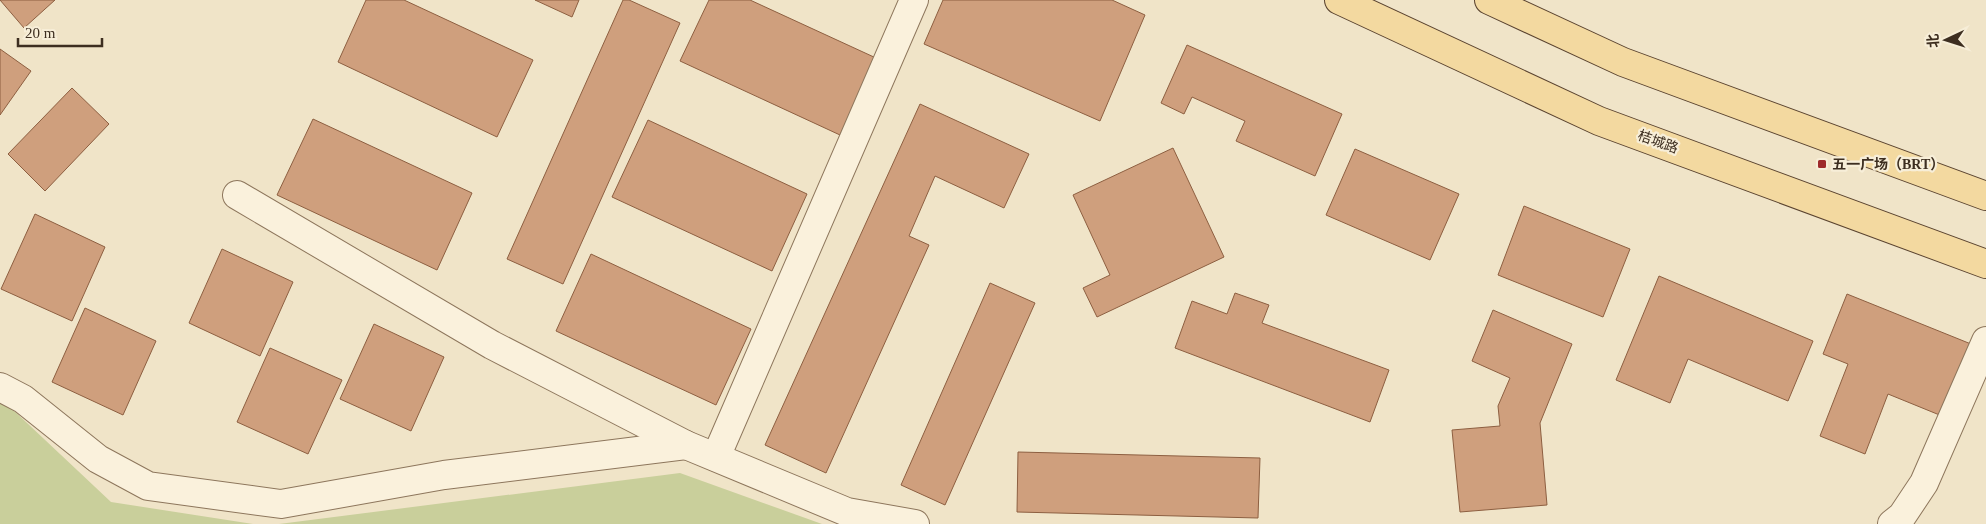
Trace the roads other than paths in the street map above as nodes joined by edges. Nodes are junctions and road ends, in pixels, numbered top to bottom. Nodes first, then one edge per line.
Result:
1 (914, 0) edge
2 (1339, 0) edge
3 (1489, 0) edge
4 (237, 195) dead end
5 (1986, 196) edge
6 (1986, 264) edge
7 (1986, 341) edge
8 (0, 387) edge
9 (686, 445) junction
10 (716, 457) junction
11 (915, 524) edge
12 (1892, 524) edge

1 - 10 street
2 - 6 main road, 桔城路
3 - 5 main road
4 - 9 street
7 - 12 street
8 - 9 street
9 - 10 street
10 - 11 street

